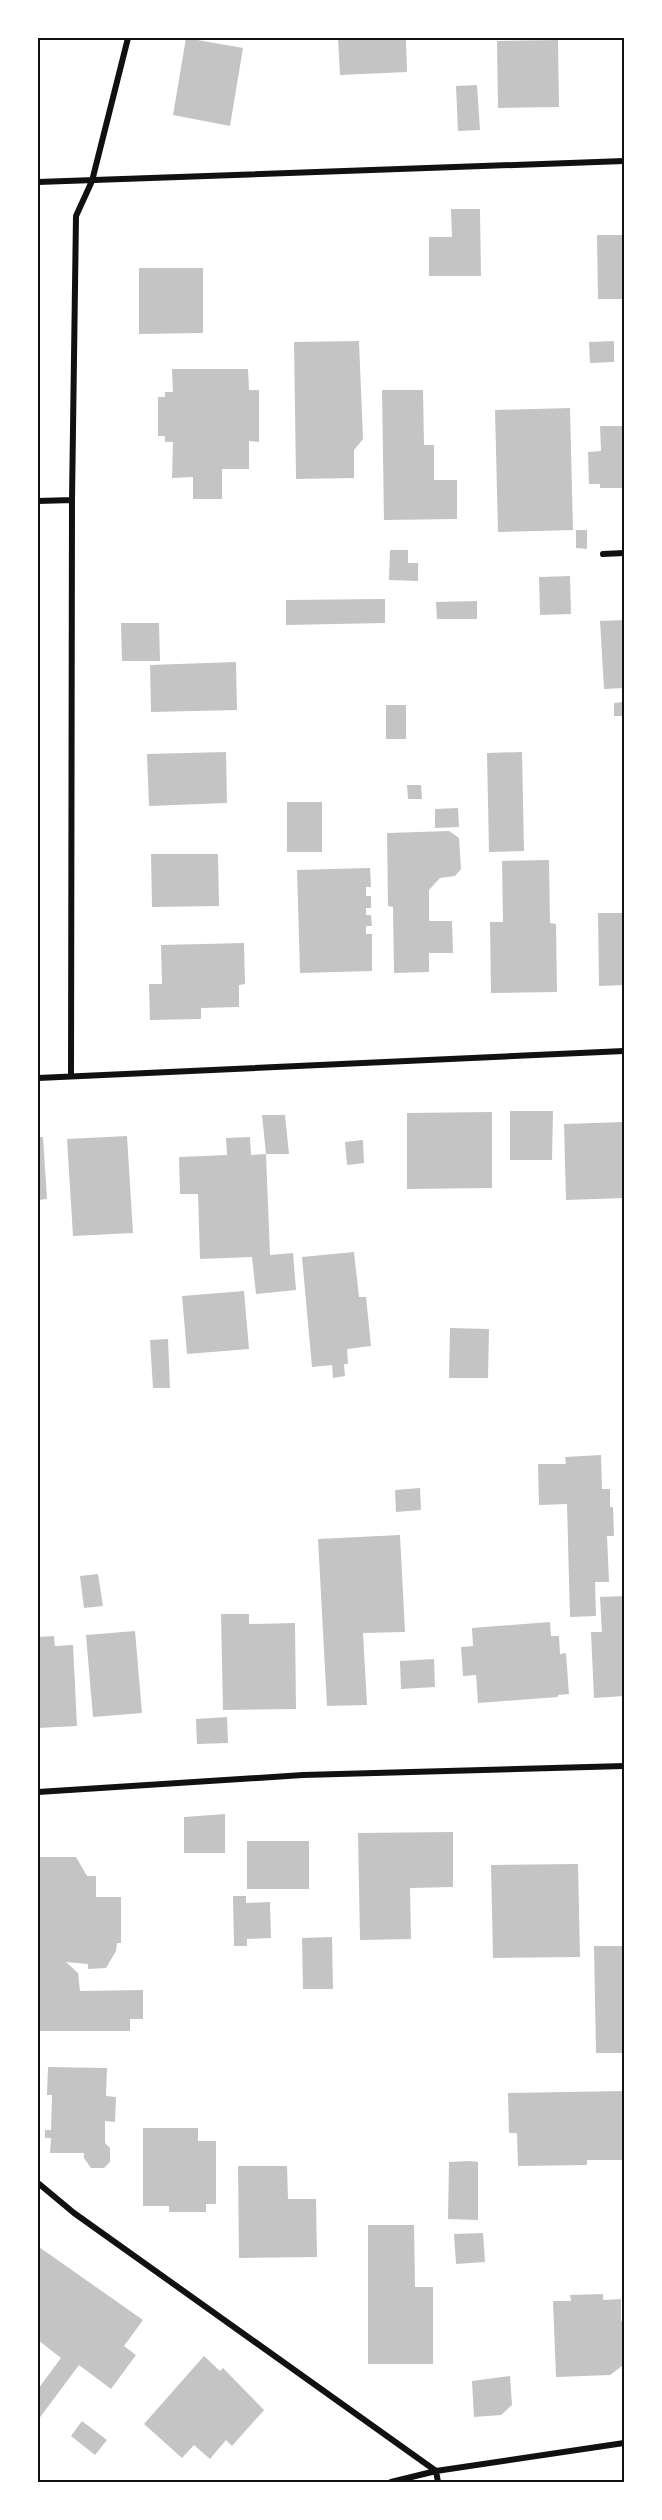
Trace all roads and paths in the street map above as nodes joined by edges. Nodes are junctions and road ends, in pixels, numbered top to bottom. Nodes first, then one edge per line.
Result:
1 (128, 38) edge
2 (624, 161) edge
3 (92, 181) junction
4 (38, 182) edge
5 (72, 500) junction
6 (38, 501) edge
7 (624, 553) edge
8 (603, 554) dead end
9 (624, 1051) edge
10 (71, 1076) junction
11 (38, 1078) edge
12 (624, 1766) edge
13 (38, 1792) edge
14 (38, 2183) edge
15 (624, 2443) edge
16 (436, 2471) junction
17 (391, 2482) edge
18 (438, 2482) edge

1 - 3 street
2 - 3 street
3 - 4 street
3 - 5 street
5 - 6 street
5 - 10 street
7 - 8 street
9 - 10 street
10 - 11 street
12 - 13 street
14 - 16 street
15 - 16 street
16 - 17 street
16 - 18 street

